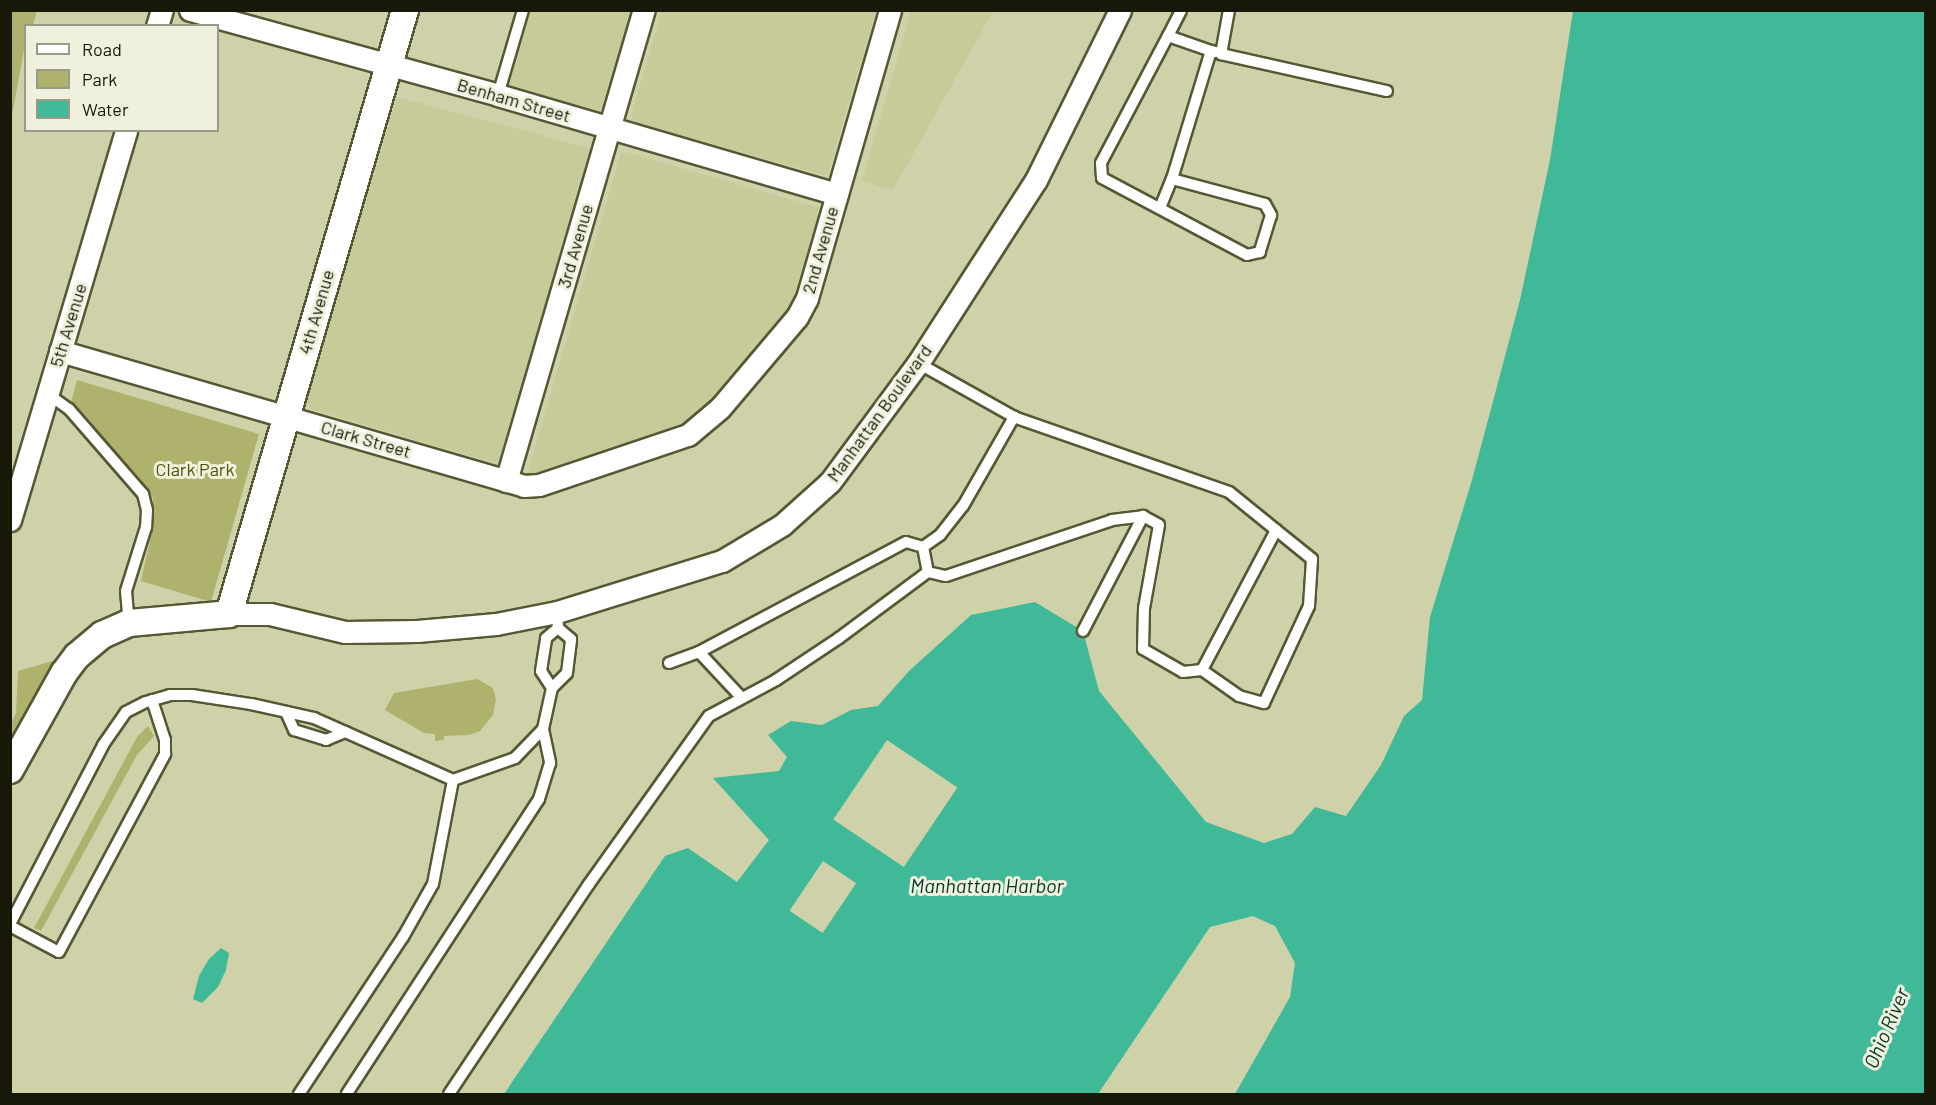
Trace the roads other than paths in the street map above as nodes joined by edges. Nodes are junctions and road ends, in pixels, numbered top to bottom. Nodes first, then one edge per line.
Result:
1 (190, 10) edge
2 (405, 10) edge
3 (524, 10) edge
4 (644, 10) edge
5 (890, 10) edge
6 (1120, 10) edge
7 (1181, 10) edge
8 (1229, 10) edge
9 (1168, 36) junction
10 (1216, 53) junction
11 (388, 66) junction
12 (1387, 91) dead end
13 (498, 95) junction
14 (609, 127) junction
15 (125, 132) edge
16 (1172, 179) junction
17 (837, 194) junction
18 (1160, 208) junction
19 (60, 351) junction
20 (918, 363) junction
21 (48, 394) junction
22 (286, 416) junction
23 (1014, 417) junction
24 (671, 441) joint
25 (506, 481) junction
26 (1143, 516) junction
27 (10, 520) edge
28 (1276, 530) junction
29 (923, 547) junction
30 (928, 572) junction
31 (229, 614) junction
32 (558, 620) junction
33 (129, 623) junction
34 (1083, 631) dead end
35 (699, 652) junction
36 (669, 663) dead end
37 (1202, 670) junction
38 (552, 688) junction
39 (741, 697) junction
40 (152, 700) junction
41 (286, 712) junction
42 (543, 729) junction
43 (345, 732) junction
44 (10, 770) edge
45 (453, 780) junction
46 (10, 925) edge
47 (299, 1095) edge
48 (347, 1095) edge
49 (449, 1095) edge

1 - 11 street, Benham Street
2 - 11 street, 4th Avenue
3 - 13 lane
4 - 14 street, 3rd Avenue
5 - 17 street, 2nd Avenue
6 - 20 street, Manhattan Boulevard
7 - 9 lane
8 - 10 lane
9 - 10 lane
9 - 18 lane
10 - 12 lane
10 - 16 lane
11 - 13 street, Benham Street
11 - 22 street, 4th Avenue
13 - 14 street, Benham Street
14 - 17 street, Benham Street
14 - 25 street, 3rd Avenue
15 - 19 street, 5th Avenue
16 - 18 lane
16 - 18 lane
17 - 24 street, 2nd Avenue
19 - 21 street, 5th Avenue
19 - 22 street, Clark Street
20 - 23 lane
20 - 32 street, Manhattan Boulevard
21 - 27 street, 5th Avenue
21 - 33 lane
22 - 25 street, Clark Street
22 - 31 street, 4th Avenue
23 - 28 lane
23 - 29 lane
24 - 25 street, Clark Street
26 - 30 lane
26 - 34 lane
26 - 37 lane
28 - 37 lane
28 - 37 lane
29 - 30 lane
29 - 35 lane
30 - 39 lane
31 - 32 street, Manhattan Boulevard
31 - 33 street
32 - 38 lane
32 - 38 lane
33 - 44 street
35 - 36 lane
35 - 39 lane
38 - 42 lane
39 - 49 lane
40 - 41 lane
40 - 46 lane
40 - 46 lane
41 - 43 lane
41 - 43 lane
42 - 45 lane
42 - 48 lane
43 - 45 lane
45 - 47 lane

